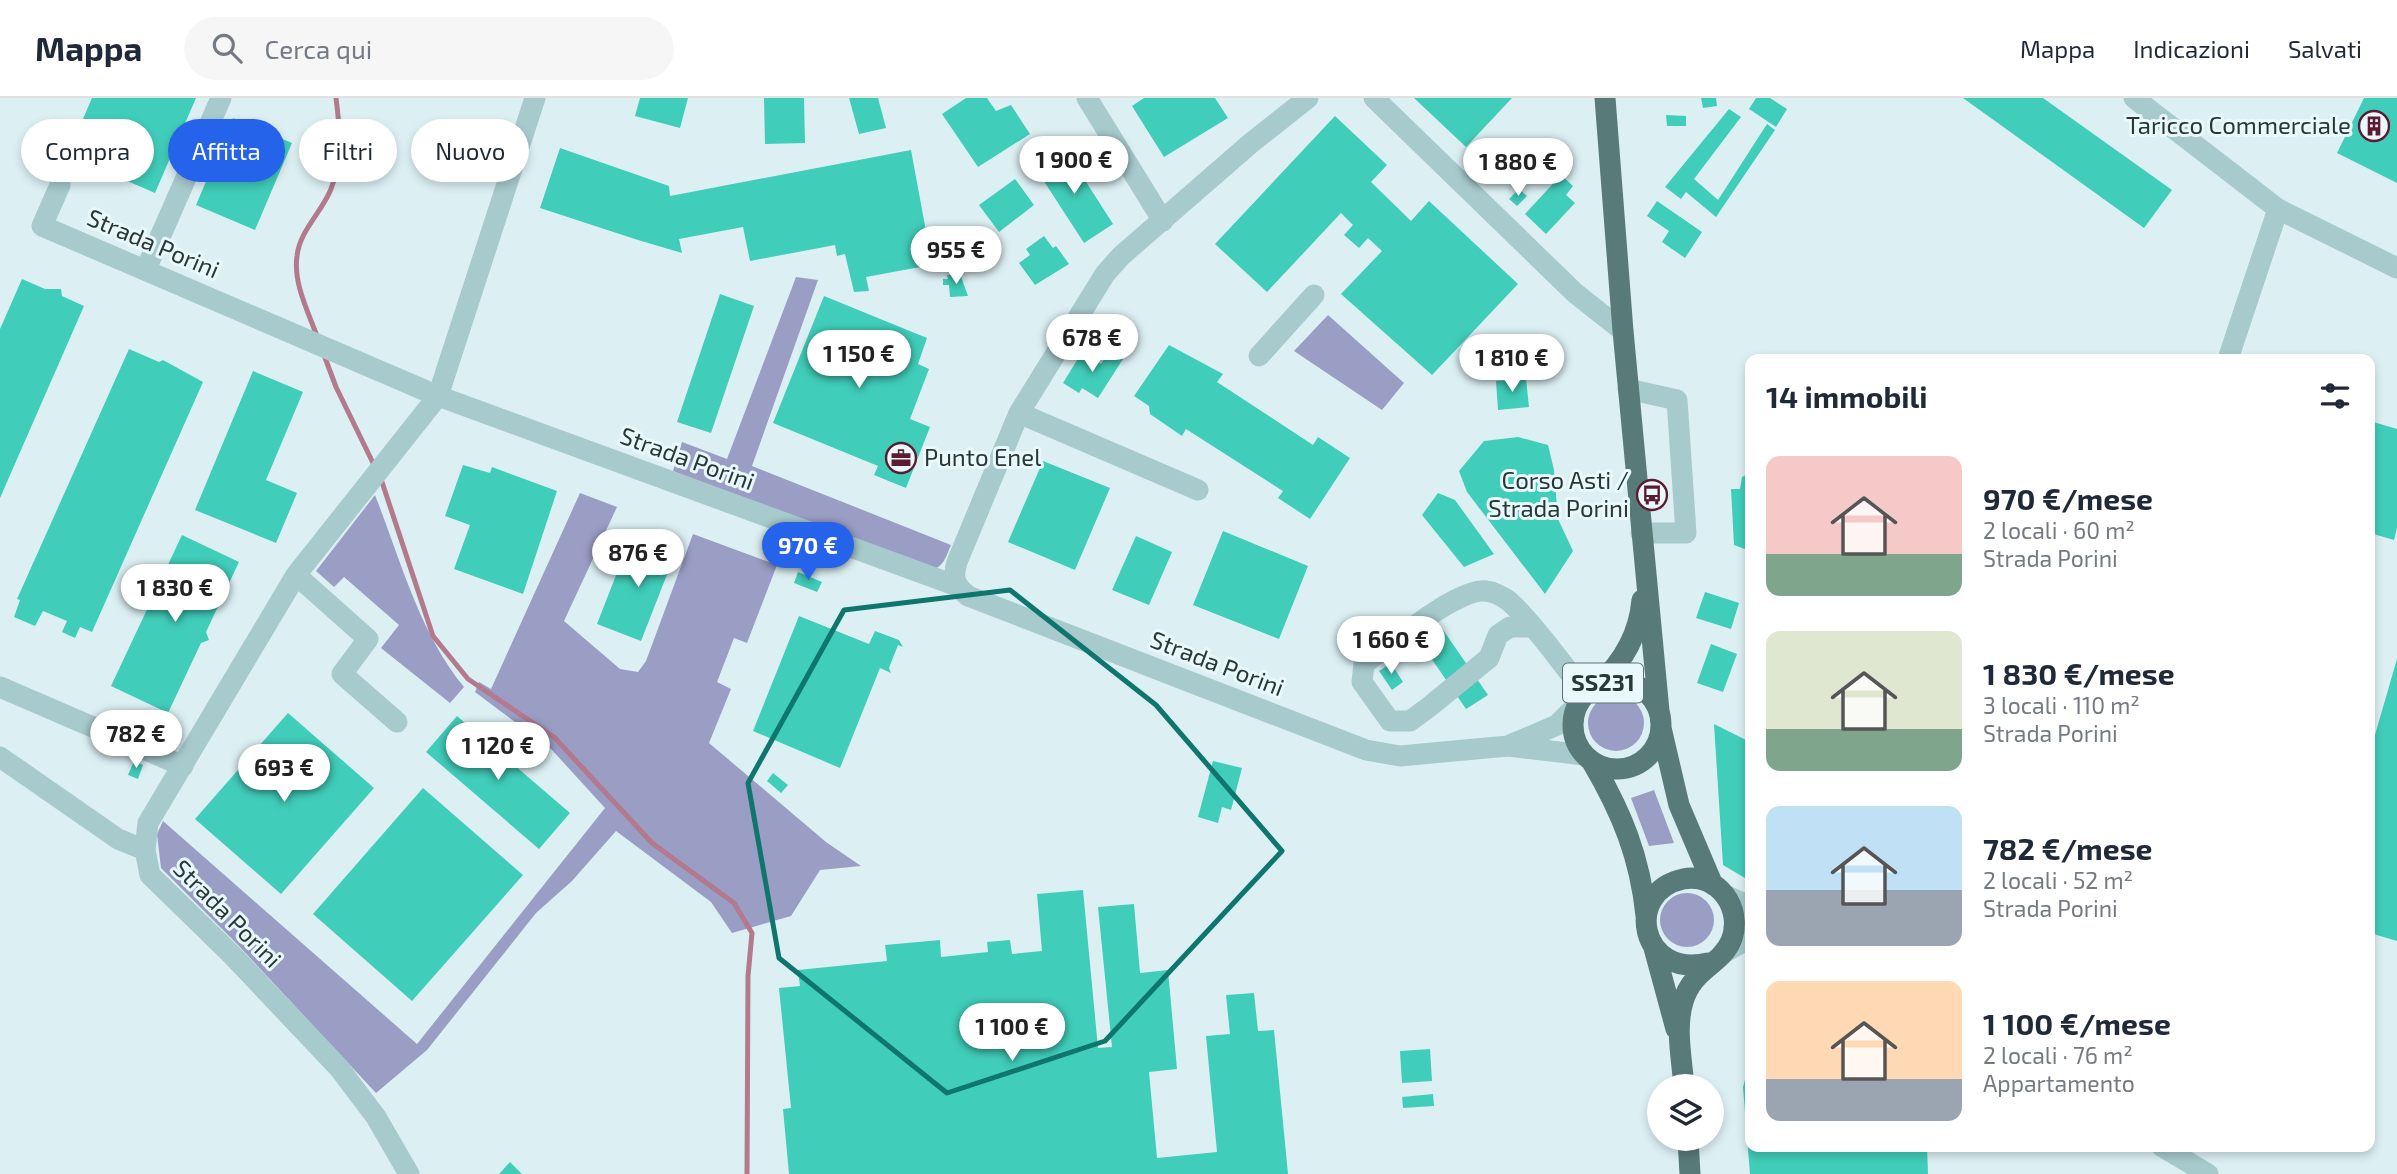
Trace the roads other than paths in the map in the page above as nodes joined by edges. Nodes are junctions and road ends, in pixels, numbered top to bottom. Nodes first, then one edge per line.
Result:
1 (221, 98) edge
2 (535, 98) edge
3 (1087, 98) edge
4 (1308, 98) edge
5 (1374, 98) edge
6 (1605, 98) edge
7 (2134, 98) edge
8 (60, 185) dead end
9 (2278, 209) junction
10 (1163, 221) junction
11 (2397, 268) edge
12 (146, 269) junction
13 (1314, 295) dead end
14 (1623, 331) junction
15 (2230, 354) edge
16 (1259, 356) dead end
17 (1628, 389) junction
18 (438, 396) junction
19 (1020, 413) junction
20 (1198, 490) dead end
21 (1641, 533) junction
22 (1644, 570) junction
23 (296, 575) junction
24 (957, 586) junction
25 (1531, 627) junction
26 (0, 687) edge
27 (1587, 694) junction
28 (1660, 719) junction
29 (397, 722) dead end
30 (1508, 746) junction
31 (0, 757) edge
32 (1588, 758) junction
33 (183, 766) junction
34 (145, 850) junction
35 (1719, 890) junction
36 (1745, 903) edge
37 (1646, 918) junction
38 (1745, 941) edge
39 (1654, 948) junction
40 (1715, 959) junction
41 (1680, 1041) junction
42 (1683, 1074) edge
43 (1689, 1151) edge
44 (2171, 1152) edge
45 (409, 1174) edge
46 (1690, 1174) edge
47 (2208, 1174) edge

1 - 12 street
2 - 18 street, Strada Porini
3 - 10 street
4 - 10 street
5 - 14 street
6 - 14 main road, SS231
7 - 9 street
8 - 12 street, Strada Porini
9 - 11 street
9 - 15 street
10 - 19 street
12 - 18 street, Strada Porini
13 - 16 street
14 - 17 main road, SS231
17 - 21 main road, SS231
17 - 21 street
18 - 23 street, Strada Porini
18 - 24 street, Strada Porini
19 - 20 street
19 - 24 street
21 - 22 main road, SS231
22 - 27 main road, SS231
22 - 28 main road, SS231
23 - 29 street
23 - 33 street, Strada Porini
24 - 30 street, Strada Porini
25 - 25 street
25 - 27 street
26 - 33 street
27 - 28 main road, SS231
27 - 30 street, Strada Porini
27 - 32 main road, SS231
28 - 32 main road, SS231
28 - 35 main road, SS231
30 - 32 street, Strada Porini
31 - 34 street
32 - 37 main road, SS231
33 - 34 street, Strada Porini
34 - 45 street, Strada Porini
35 - 36 street
35 - 37 main road
35 - 40 main road, SS231
37 - 39 main road, SS231
38 - 40 street
39 - 40 main road
39 - 41 main road, SS231
40 - 41 main road, SS231
41 - 42 main road, SS231
43 - 46 main road
44 - 47 street

